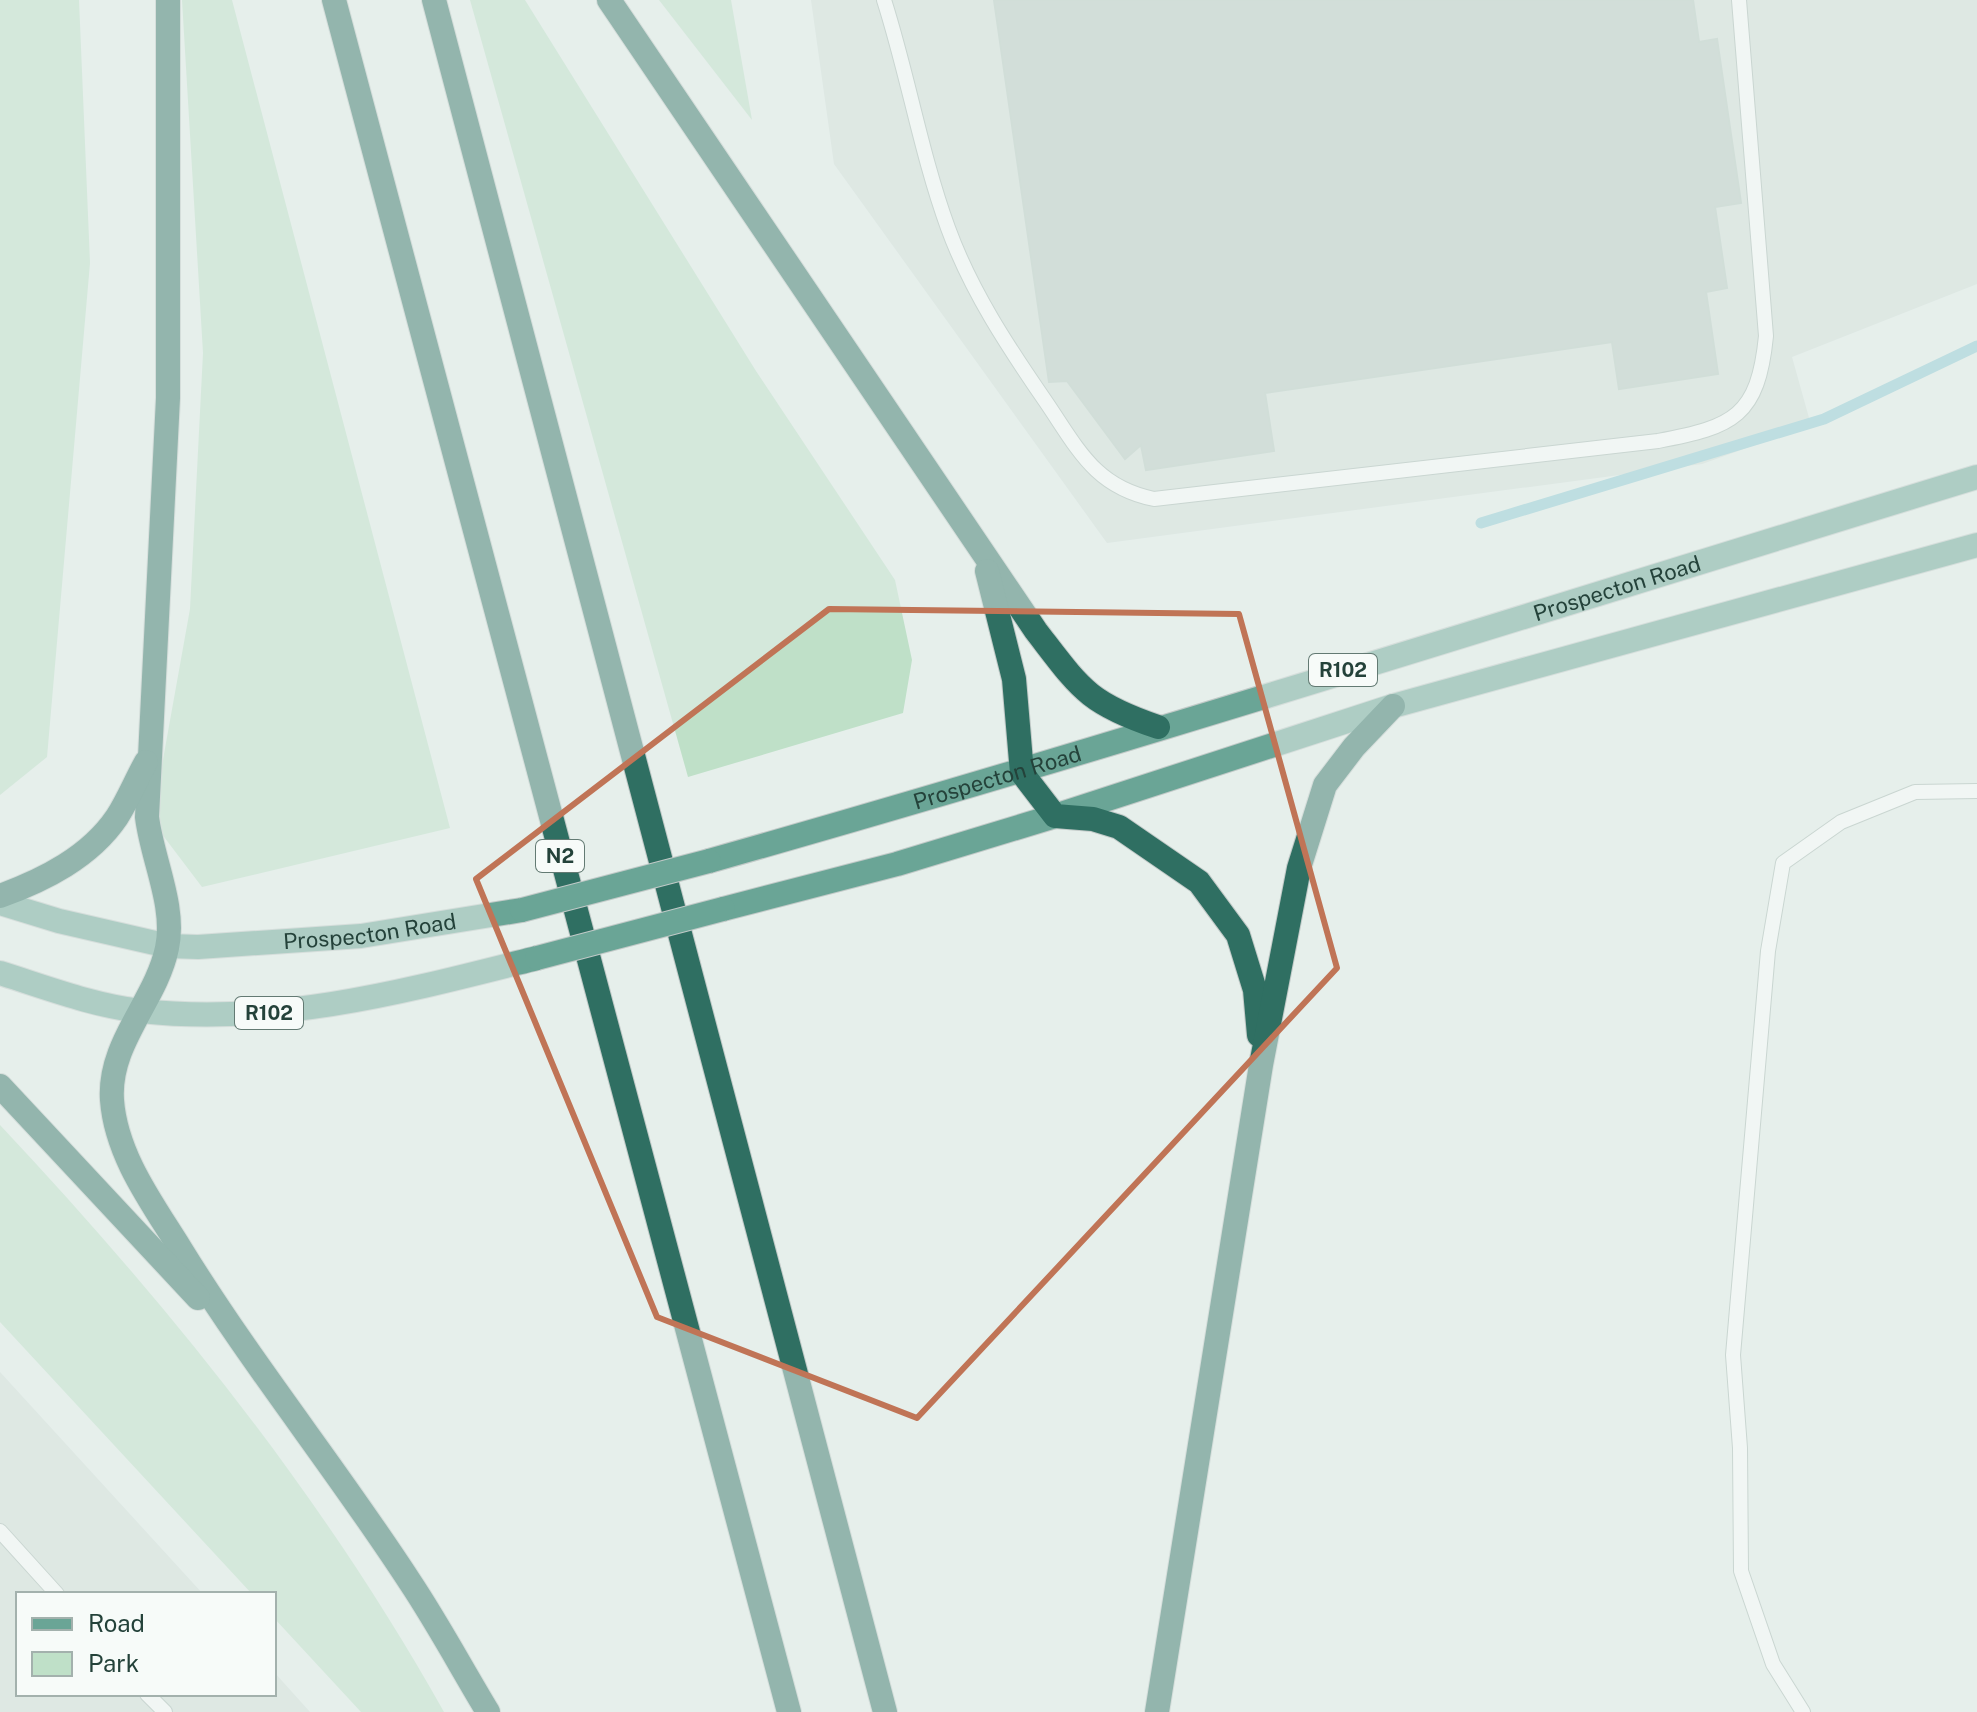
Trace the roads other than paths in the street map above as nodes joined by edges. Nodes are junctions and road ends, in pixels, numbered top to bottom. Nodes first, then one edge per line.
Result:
1 (168, 0) edge
2 (334, 0) edge
3 (434, 0) edge
4 (609, 0) edge
5 (884, 0) edge
6 (1739, 0) edge
7 (1977, 477) edge
8 (1977, 545) edge
9 (982, 552) junction
10 (1393, 706) junction
11 (1158, 727) junction
12 (147, 759) junction
13 (1022, 773) junction
14 (1977, 791) edge
15 (1055, 816) junction
16 (0, 896) edge
17 (0, 903) edge
18 (168, 946) junction
19 (0, 973) edge
20 (140, 1011) junction
21 (1261, 1065) junction
22 (0, 1086) edge
23 (235, 1337) junction
24 (0, 1531) edge
25 (55, 1592) edge
26 (149, 1696) edge
27 (165, 1712) edge
28 (488, 1712) edge
29 (789, 1712) edge
30 (885, 1712) edge
31 (1157, 1712) edge
32 (1803, 1712) edge

1 - 12 highway
2 - 29 highway, N2
3 - 30 highway
4 - 9 highway
5 - 6 lane
7 - 11 main road, Prospecton Road / R102
8 - 10 main road, R102
9 - 11 highway
9 - 13 highway
10 - 15 main road, R102
10 - 21 highway
11 - 13 main road, Prospecton Road / R102
12 - 16 highway
12 - 18 highway
13 - 15 highway
13 - 18 main road, Prospecton Road / R102, bridge
14 - 32 lane
15 - 20 main road, R102, bridge
15 - 21 highway
17 - 18 main road, Prospecton Road / R102
18 - 20 highway
19 - 20 main road, R102
20 - 23 highway
21 - 31 highway
22 - 23 highway
23 - 28 highway
24 - 25 lane
26 - 27 lane

